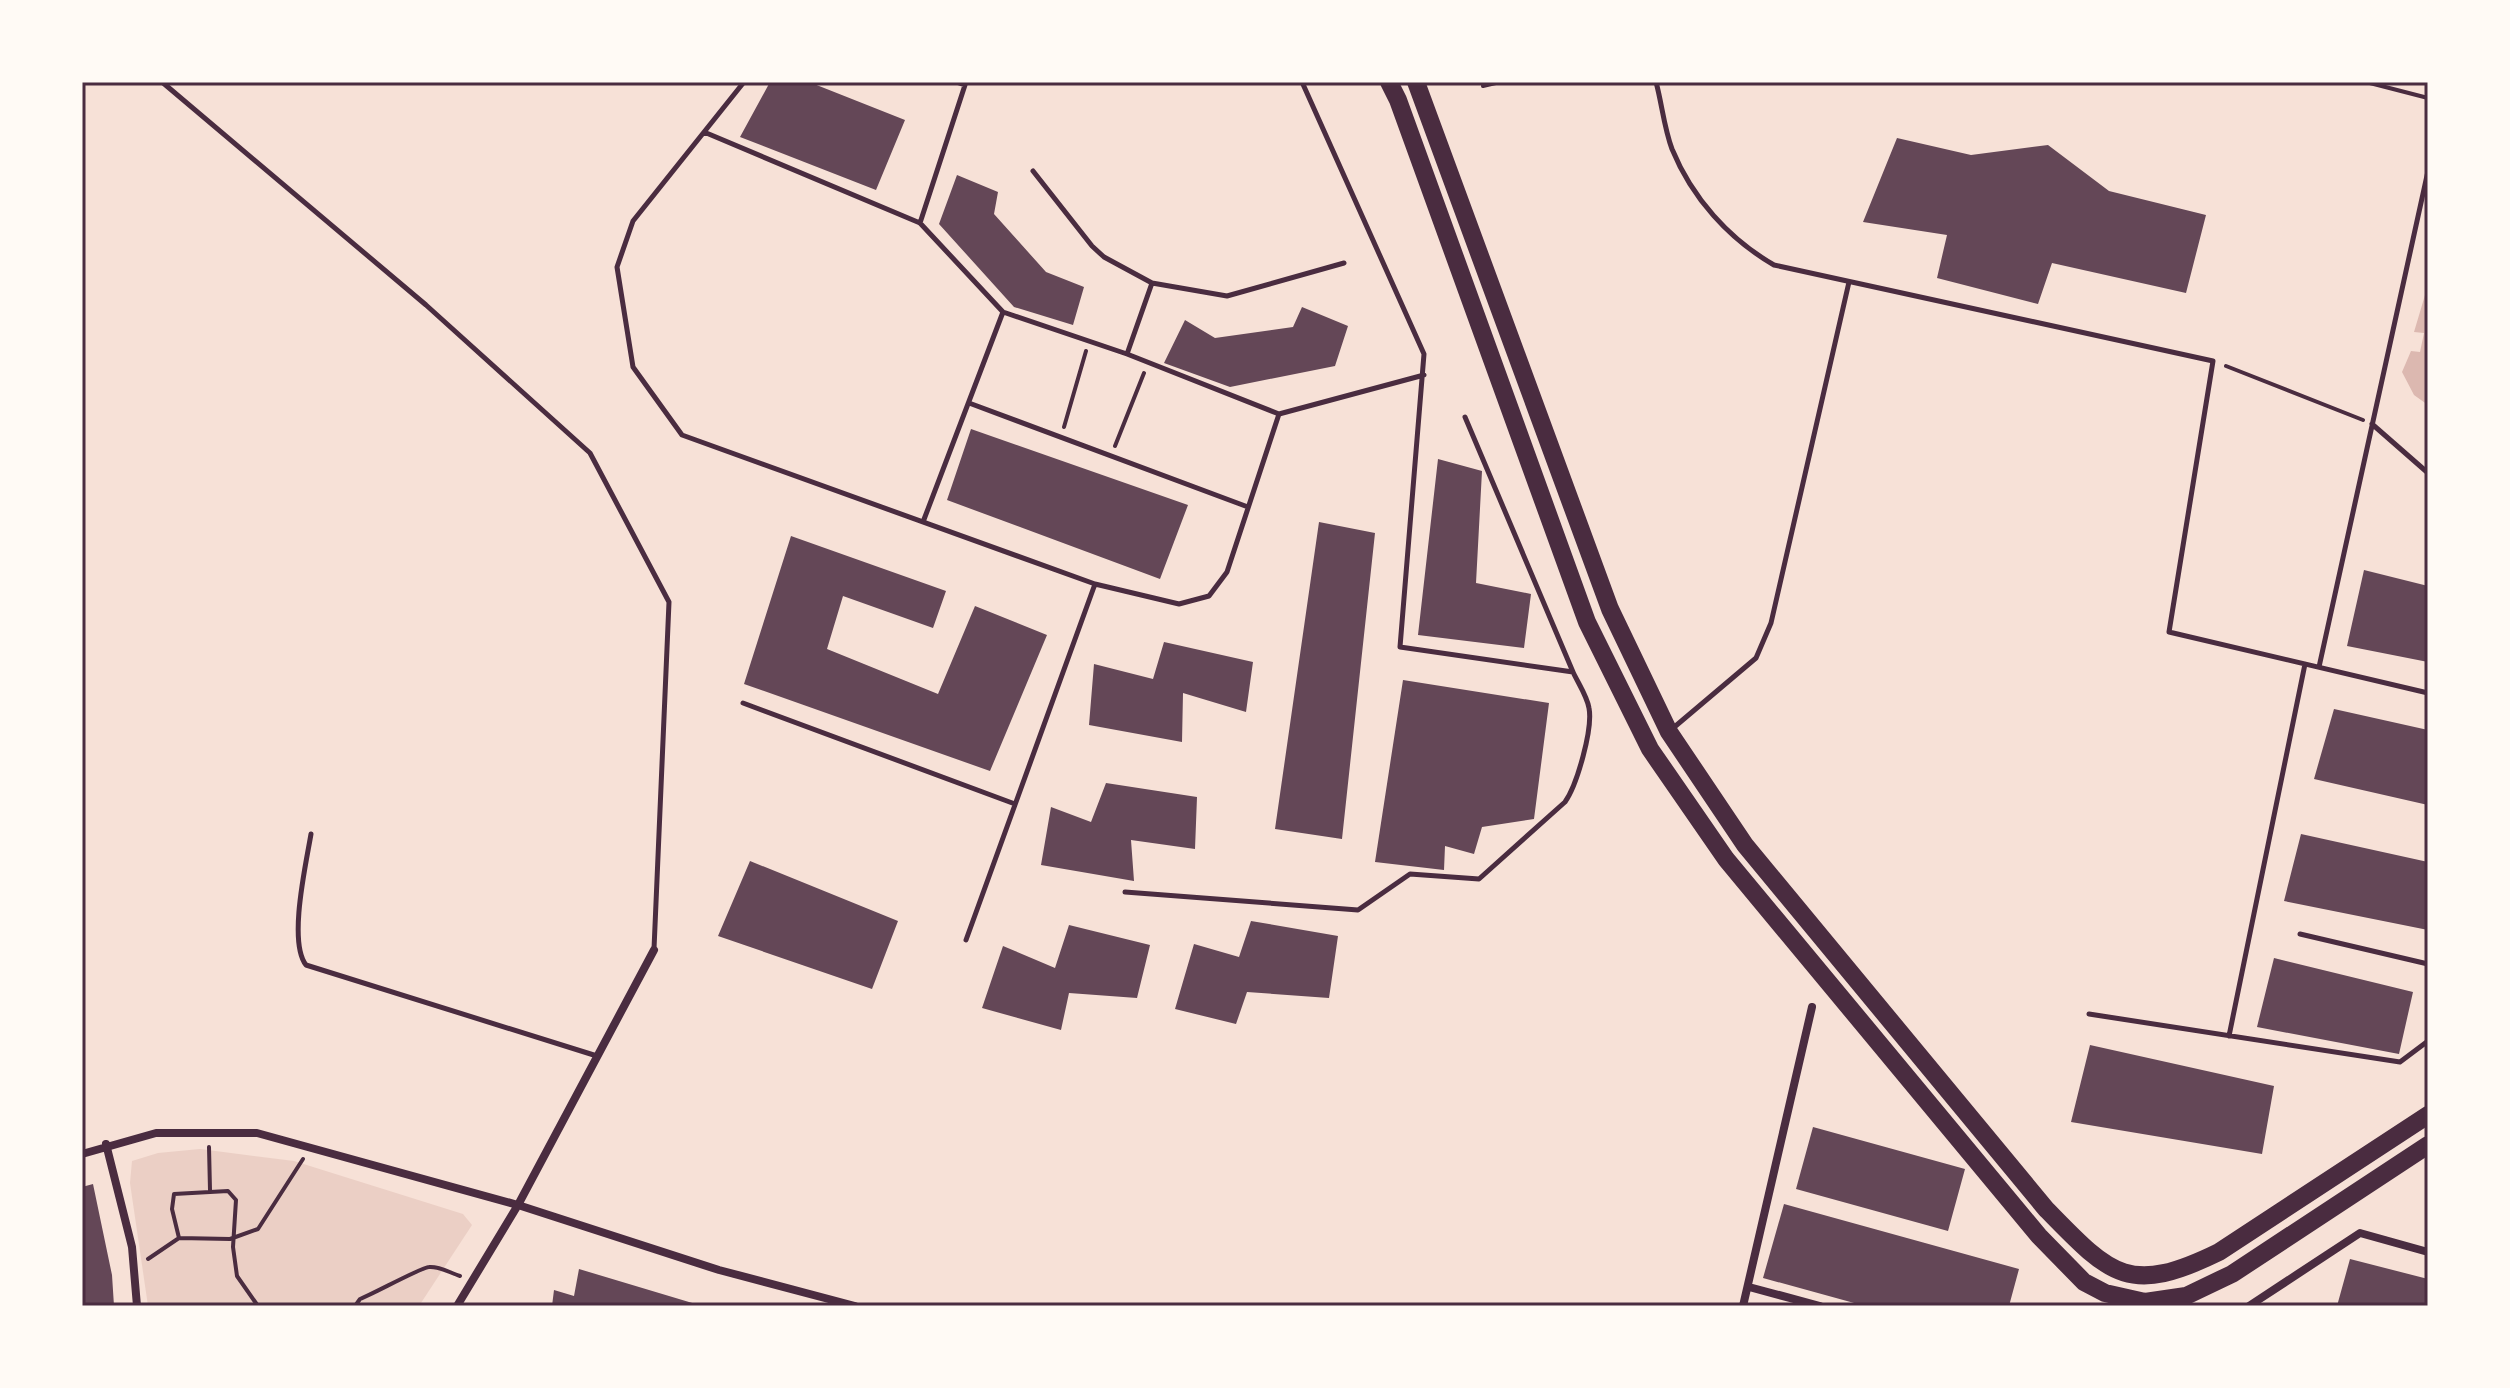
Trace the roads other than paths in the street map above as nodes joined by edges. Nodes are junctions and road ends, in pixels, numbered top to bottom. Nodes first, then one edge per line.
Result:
1 (162, 82) edge
2 (744, 82) edge
3 (956, 82) edge
4 (1302, 82) edge
5 (1389, 82) edge
6 (1416, 82) edge
7 (1656, 82) edge
8 (704, 132) junction
9 (1033, 171) dead end
10 (2428, 171) edge
11 (920, 223) junction
12 (1344, 263) dead end
13 (1849, 282) junction
14 (1152, 283) junction
15 (1003, 312) junction
16 (1127, 354) junction
17 (1424, 375) junction
18 (969, 403) junction
19 (1279, 414) junction
20 (1465, 417) dead end
21 (2372, 424) junction
22 (2428, 473) edge
23 (1248, 507) junction
24 (923, 522) junction
25 (1095, 584) junction
26 (2305, 664) junction
27 (2319, 667) junction
28 (1573, 672) junction
29 (2428, 693) edge
30 (743, 703) dead end
31 (1669, 732) junction
32 (1650, 749) junction
33 (1015, 804) junction
34 (311, 834) dead end
35 (1125, 892) dead end
36 (2300, 934) dead end
37 (966, 940) dead end
38 (654, 950) joint
39 (2428, 964) edge
40 (1812, 1007) dead end
41 (2089, 1014) dead end
42 (2229, 1036) junction
43 (2428, 1041) edge
44 (598, 1056) junction
45 (2428, 1115) edge
46 (106, 1144) junction
47 (2428, 1145) edge
48 (82, 1154) edge
49 (518, 1205) junction
50 (2428, 1252) edge
51 (1749, 1287) junction
52 (137, 1306) edge
53 (457, 1306) edge
54 (855, 1306) edge
55 (1743, 1306) edge
56 (1820, 1306) edge
57 (2249, 1306) edge

1 - 38 lane
2 - 8 lane
3 - 11 lane
4 - 17 lane
5 - 32 main road
6 - 31 main road
7 - 13 lane
8 - 11 lane
8 - 24 lane
9 - 14 lane
10 - 21 lane
11 - 15 lane
12 - 14 lane
13 - 26 lane
13 - 31 lane
14 - 16 lane
15 - 16 lane
15 - 18 lane
16 - 19 lane
17 - 19 lane
17 - 28 lane
18 - 23 lane
18 - 24 lane
19 - 23 lane
20 - 28 lane
21 - 22 lane
21 - 27 lane
23 - 25 lane
24 - 25 lane
25 - 33 lane
26 - 27 lane
26 - 42 lane
27 - 29 lane
28 - 35 lane
30 - 33 lane
31 - 32 lane
31 - 45 main road
32 - 47 main road
33 - 37 lane
34 - 44 lane
36 - 39 lane
38 - 44 street
40 - 51 street
41 - 42 lane
42 - 43 lane
44 - 49 street
46 - 48 street
46 - 49 street
46 - 52 street
49 - 53 street
49 - 54 street
50 - 57 street
51 - 55 street
51 - 56 street

